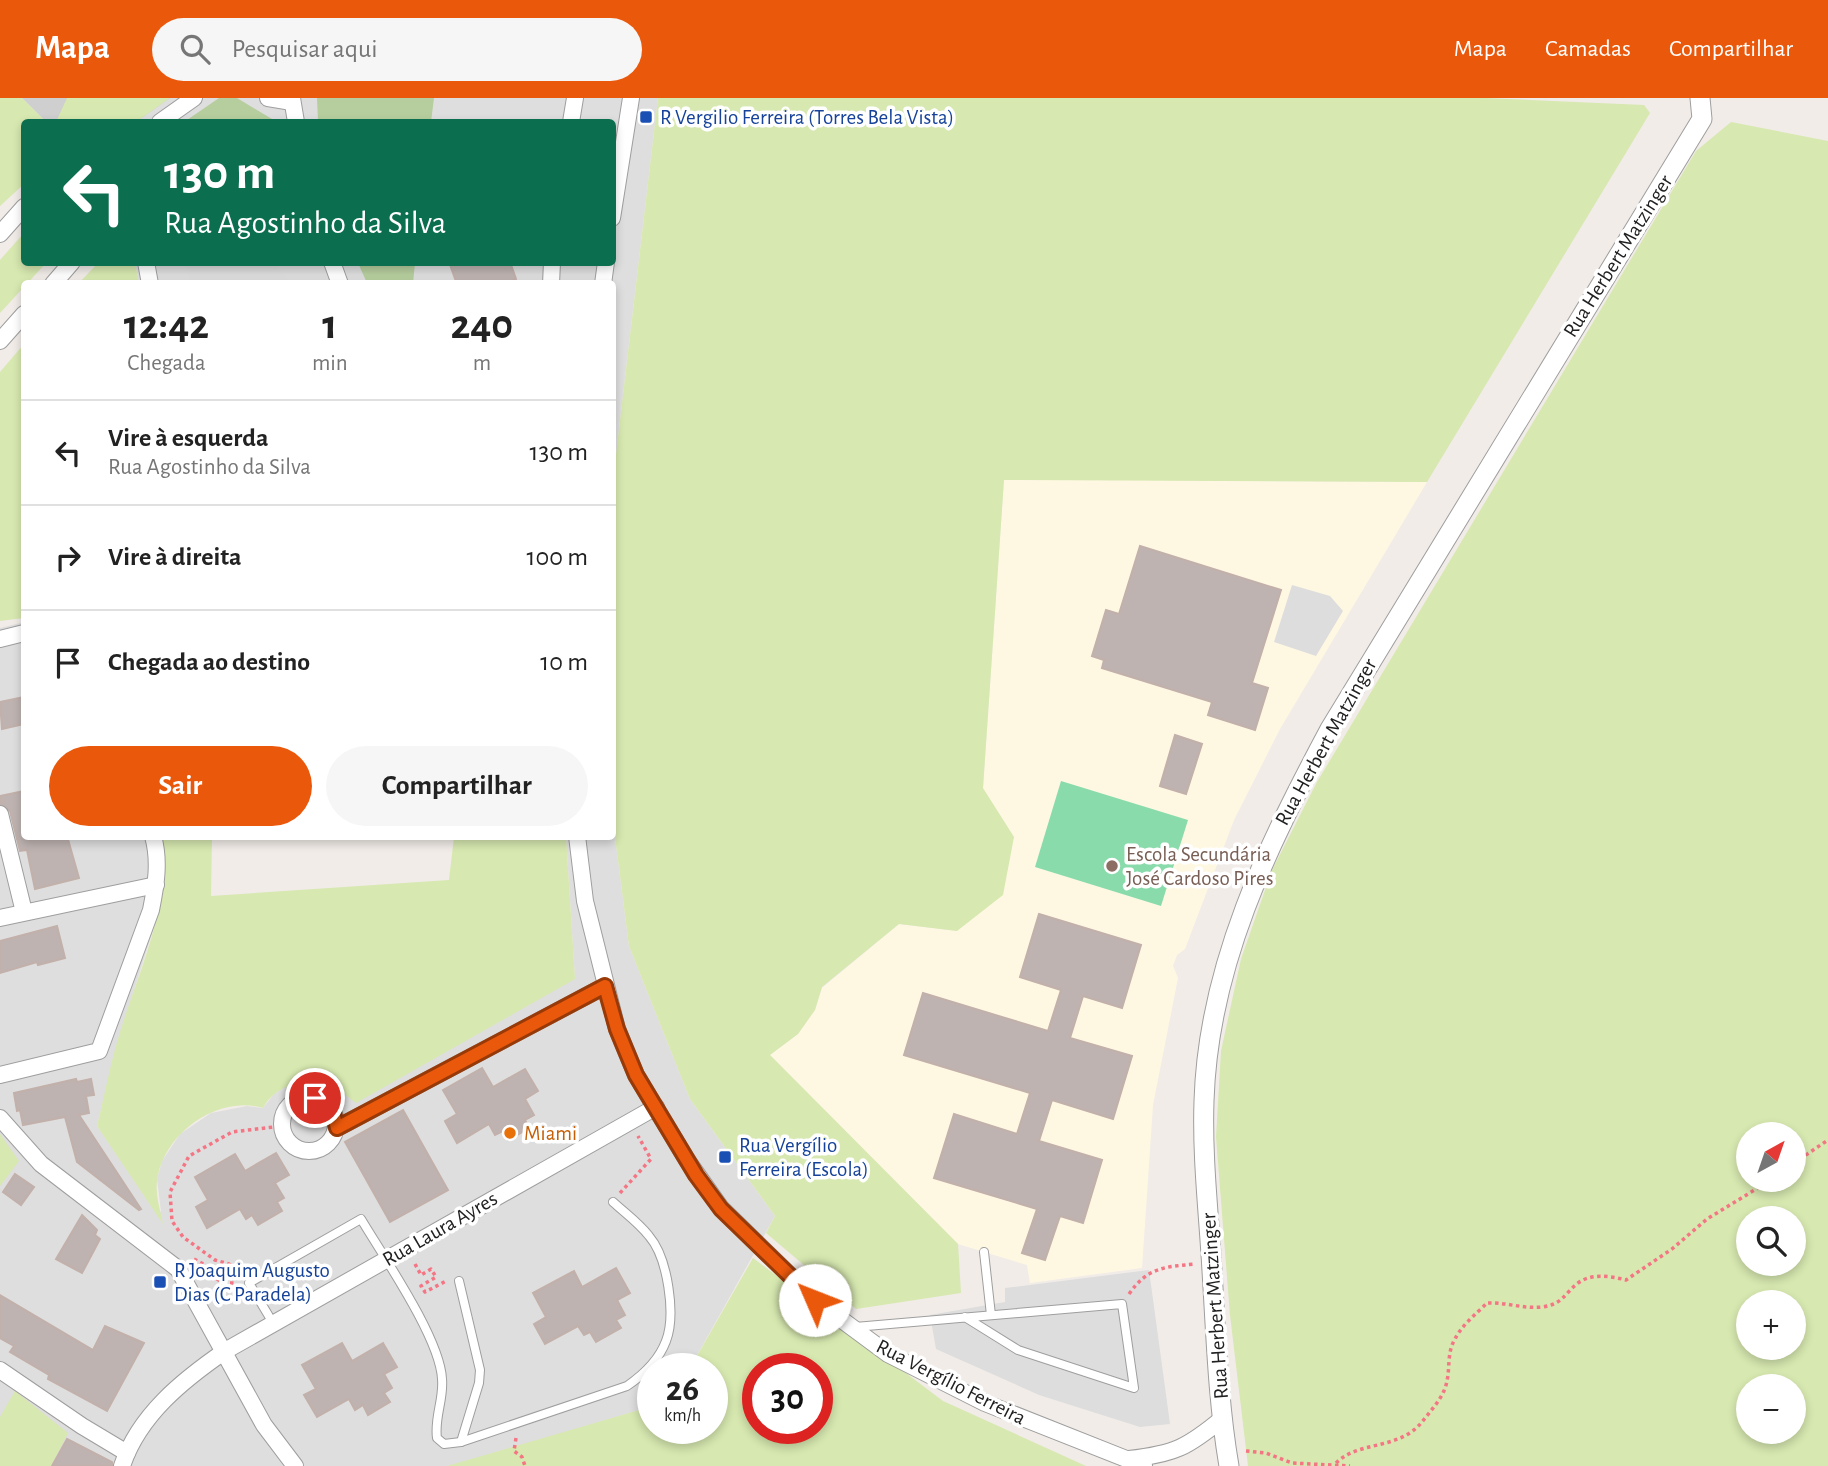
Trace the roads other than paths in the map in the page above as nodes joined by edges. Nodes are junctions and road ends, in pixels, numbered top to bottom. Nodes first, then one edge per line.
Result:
1 (194, 98) edge
2 (268, 98) edge
3 (575, 98) edge
4 (631, 98) edge
5 (1700, 98) edge
6 (292, 100) edge
7 (164, 119) edge
8 (295, 119) edge
9 (572, 119) edge
10 (616, 193) edge
11 (21, 210) edge
12 (0, 234) edge
13 (69, 266) edge
14 (56, 280) edge
15 (21, 317) edge
16 (0, 341) edge
17 (21, 634) edge
18 (0, 639) edge
19 (0, 814) edge
20 (154, 840) edge
21 (577, 840) edge
22 (156, 886) junction
23 (24, 912) junction
24 (0, 918) edge
25 (605, 986) junction
26 (0, 1075) edge
27 (656, 1107) junction
28 (0, 1118) edge
29 (337, 1128) junction
30 (613, 1202) road end
31 (984, 1252) dead end
32 (385, 1260) junction
33 (459, 1281) dead end
34 (991, 1315) junction
35 (965, 1317) junction
36 (272, 1323) junction
37 (852, 1328) junction
38 (225, 1351) junction
39 (0, 1370) edge
40 (1223, 1418) junction
41 (461, 1442) junction
42 (124, 1459) edge
43 (1126, 1459) junction
44 (1227, 1461) edge
45 (295, 1466) edge
46 (1144, 1466) edge

1 - 7 street
2 - 6 street
3 - 9 street
4 - 10 street
5 - 40 street, Rua Herbert Matzinger
6 - 8 street
11 - 12 street
13 - 14 street
15 - 16 street
17 - 18 street
19 - 23 street
20 - 22 street
21 - 25 street, Rua Vergílio Ferreira
22 - 23 street
22 - 26 street
23 - 24 street
25 - 27 street, Rua Vergílio Ferreira
25 - 29 street
27 - 32 street, Rua Laura Ayres
27 - 37 street, Rua Vergílio Ferreira
28 - 38 street
29 - 29 street
30 - 41 lane
31 - 34 lane
32 - 36 street, Rua Laura Ayres
32 - 36 lane
32 - 41 lane
33 - 41 lane
34 - 35 lane
34 - 35 lane
35 - 37 lane
36 - 38 street, Rua Laura Ayres
37 - 43 street, Rua Vergílio Ferreira
38 - 42 street, Rua Laura Ayres
38 - 45 street
39 - 42 street
40 - 43 street, Rua Vergílio Ferreira
40 - 44 street, Rua Herbert Matzinger
43 - 46 street, Rua Vergílio Ferreira

